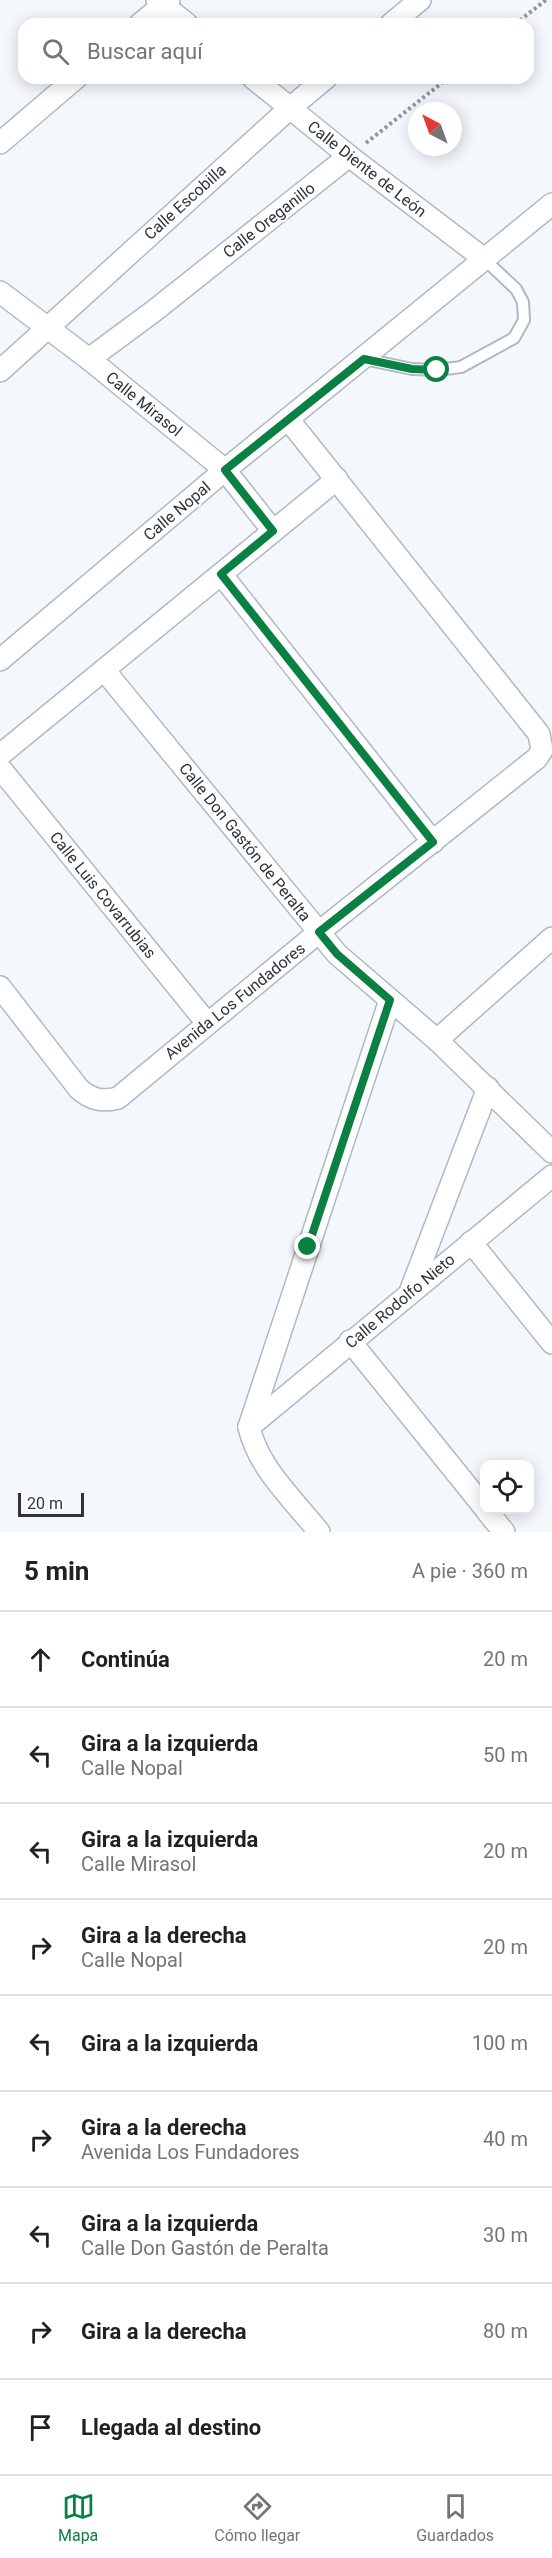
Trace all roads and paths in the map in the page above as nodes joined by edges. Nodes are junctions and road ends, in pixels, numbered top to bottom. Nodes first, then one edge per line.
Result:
1 (420, 0) edge
2 (546, 0) edge
3 (163, 2) edge
4 (146, 18) edge
5 (180, 18) edge
6 (398, 18) edge
7 (523, 18) edge
8 (69, 84) edge
9 (260, 84) edge
10 (319, 84) edge
11 (440, 84) edge
12 (290, 108) junction
13 (0, 143) edge
14 (349, 156) junction
15 (552, 204) edge
16 (483, 258) junction
17 (0, 292) edge
18 (46, 327) junction
19 (88, 359) junction
20 (364, 359) junction
21 (0, 371) edge
22 (288, 418) junction
23 (225, 470) junction
24 (337, 478) junction
25 (273, 531) junction
26 (221, 574) junction
27 (0, 660) edge
28 (104, 670) junction
29 (0, 755) edge
30 (0, 768) edge
31 (433, 842) junction
32 (319, 932) junction
33 (552, 938) edge
34 (0, 987) edge
35 (390, 1000) junction
36 (207, 1023) junction
37 (437, 1040) junction
38 (488, 1088) junction
39 (548, 1139) edge
40 (552, 1176) edge
41 (471, 1242) junction
42 (410, 1292) junction
43 (351, 1341) junction
44 (552, 1343) edge
45 (249, 1427) junction
46 (480, 1502) edge
47 (490, 1514) edge
48 (319, 1532) edge
49 (504, 1532) edge

1 - 6 street
2 - 7 path
3 - 4 street
3 - 5 street
8 - 13 street
9 - 12 street, Calle Diente de León
10 - 12 street, Calle Escobilla
11 - 14 path
12 - 14 street, Calle Diente de León
12 - 18 street, Calle Escobilla
14 - 16 street, Calle Diente de León
14 - 19 street, Calle Oreganillo
15 - 16 street, Calle Nopal
16 - 20 street, Calle Nopal
16 - 20 lane
17 - 18 street, Calle Mirasol
18 - 19 street, Calle Mirasol
18 - 21 street
19 - 23 street, Calle Mirasol
20 - 22 street, Calle Nopal
22 - 23 street, Calle Nopal
22 - 24 street
23 - 25 street, Calle Mirasol
23 - 27 street, Calle Nopal
24 - 25 street
24 - 31 street, Avenida Los Fundadores
25 - 26 street
26 - 28 street
26 - 31 street
28 - 29 street
28 - 32 street, Calle Don Gastón de Peralta
30 - 36 street, Calle Luis Covarrubias
31 - 32 street, Avenida Los Fundadores
32 - 35 street, Calle Don Gastón de Peralta
32 - 36 street, Avenida Los Fundadores
33 - 37 street
34 - 36 street, Avenida Los Fundadores
35 - 37 street, Calle Don Gastón de Peralta
35 - 45 street
37 - 38 street, Calle Don Gastón de Peralta
38 - 39 street, Calle Don Gastón de Peralta
38 - 42 street
40 - 41 street, Calle Rodolfo Nieto
41 - 42 street, Calle Rodolfo Nieto
41 - 44 street
42 - 43 street, Calle Rodolfo Nieto
43 - 45 street, Calle Rodolfo Nieto
43 - 46 street
45 - 48 street
47 - 49 street

